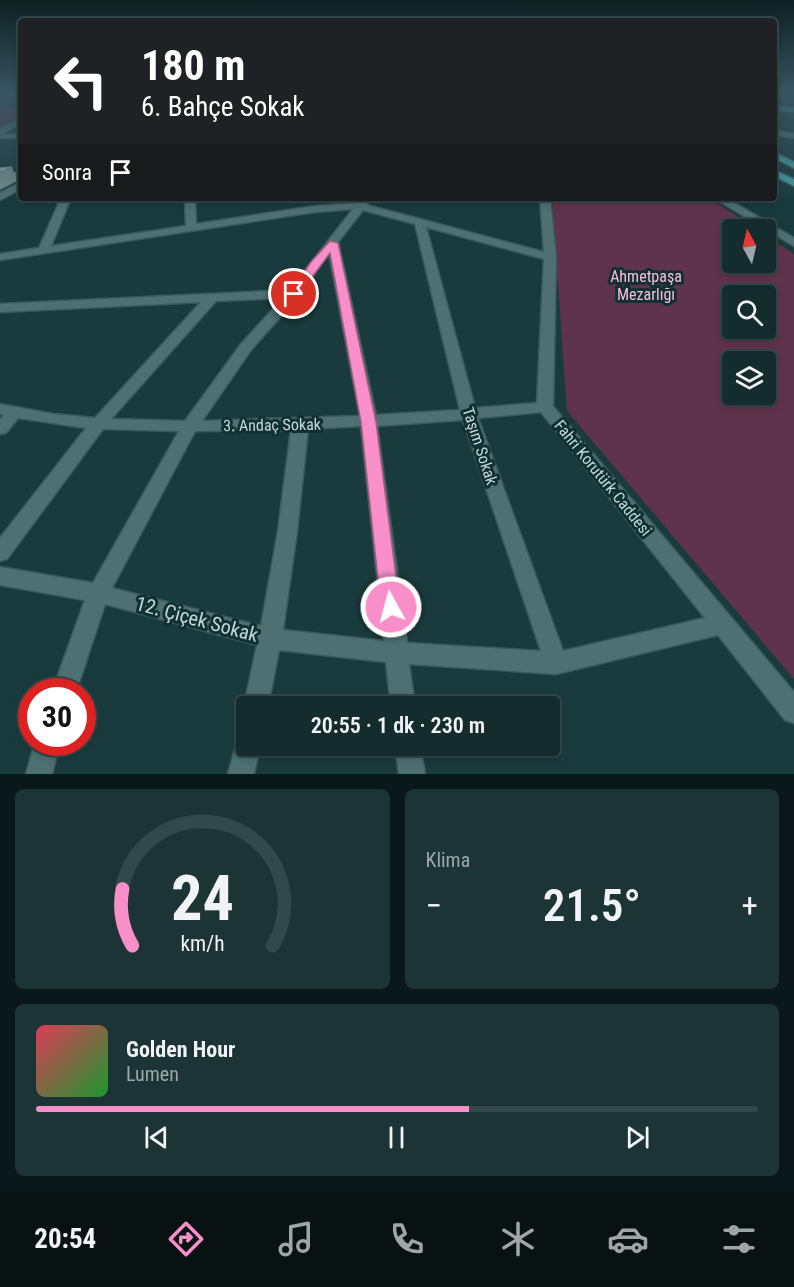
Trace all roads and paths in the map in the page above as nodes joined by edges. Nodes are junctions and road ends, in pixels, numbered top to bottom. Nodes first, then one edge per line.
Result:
1 (0, 134) edge
2 (18, 136) edge
3 (777, 156) edge
4 (794, 165) edge
5 (777, 174) edge
6 (18, 176) edge
7 (0, 177) edge
8 (794, 183) edge
9 (18, 187) edge
10 (0, 197) edge
11 (65, 201) edge
12 (190, 201) edge
13 (546, 201) edge
14 (724, 201) edge
15 (364, 202) edge
16 (315, 203) edge
17 (420, 224) junction
18 (191, 227) junction
19 (333, 243) junction
20 (794, 243) edge
21 (44, 250) junction
22 (0, 257) edge
23 (550, 257) junction
24 (294, 294) junction
25 (213, 297) junction
26 (0, 308) edge
27 (545, 407) junction
28 (7, 411) edge
29 (469, 415) junction
30 (369, 422) junction
31 (97, 425) junction
32 (300, 425) junction
33 (190, 426) junction
34 (0, 429) edge
35 (0, 553) edge
36 (0, 576) edge
37 (98, 593) junction
38 (723, 624) junction
39 (271, 639) junction
40 (396, 653) junction
41 (556, 663) junction
42 (69, 678) edge
43 (258, 696) edge
44 (402, 696) edge
45 (794, 711) edge
46 (44, 756) edge
47 (245, 756) edge
48 (409, 756) edge
49 (39, 774) edge
50 (241, 774) edge
51 (412, 774) edge

1 - 2 street
3 - 4 main road
5 - 8 main road
6 - 7 main road
9 - 10 street
11 - 21 street
12 - 18 street
13 - 23 street, Fahri Korutürk Caddesi
14 - 20 street
15 - 16 street
15 - 17 street
15 - 19 street
16 - 18 street
17 - 23 street
17 - 29 street, Taşım Sokak
18 - 21 street
19 - 24 street
19 - 30 street
21 - 22 street
23 - 27 street, Fahri Korutürk Caddesi
24 - 25 street
24 - 33 street
25 - 26 street
25 - 31 street
27 - 29 street, 3. Andaç Sokak
27 - 38 street, Fahri Korutürk Caddesi
28 - 31 street, 3. Andaç Sokak
28 - 34 street
29 - 30 street, 3. Andaç Sokak
29 - 41 street, Taşım Sokak
30 - 32 street, 3. Andaç Sokak
30 - 40 street
31 - 33 street, 3. Andaç Sokak
31 - 35 street
32 - 33 street, 3. Andaç Sokak
32 - 39 street
33 - 37 street
36 - 37 street, 12. Çiçek Sokak
37 - 39 street, 12. Çiçek Sokak
37 - 42 street
38 - 41 street, 12. Çiçek Sokak
38 - 45 street, Fahri Korutürk Caddesi
39 - 40 street, 12. Çiçek Sokak
39 - 43 street
40 - 41 street, 12. Çiçek Sokak
40 - 44 street
46 - 49 street
47 - 50 street
48 - 51 street

